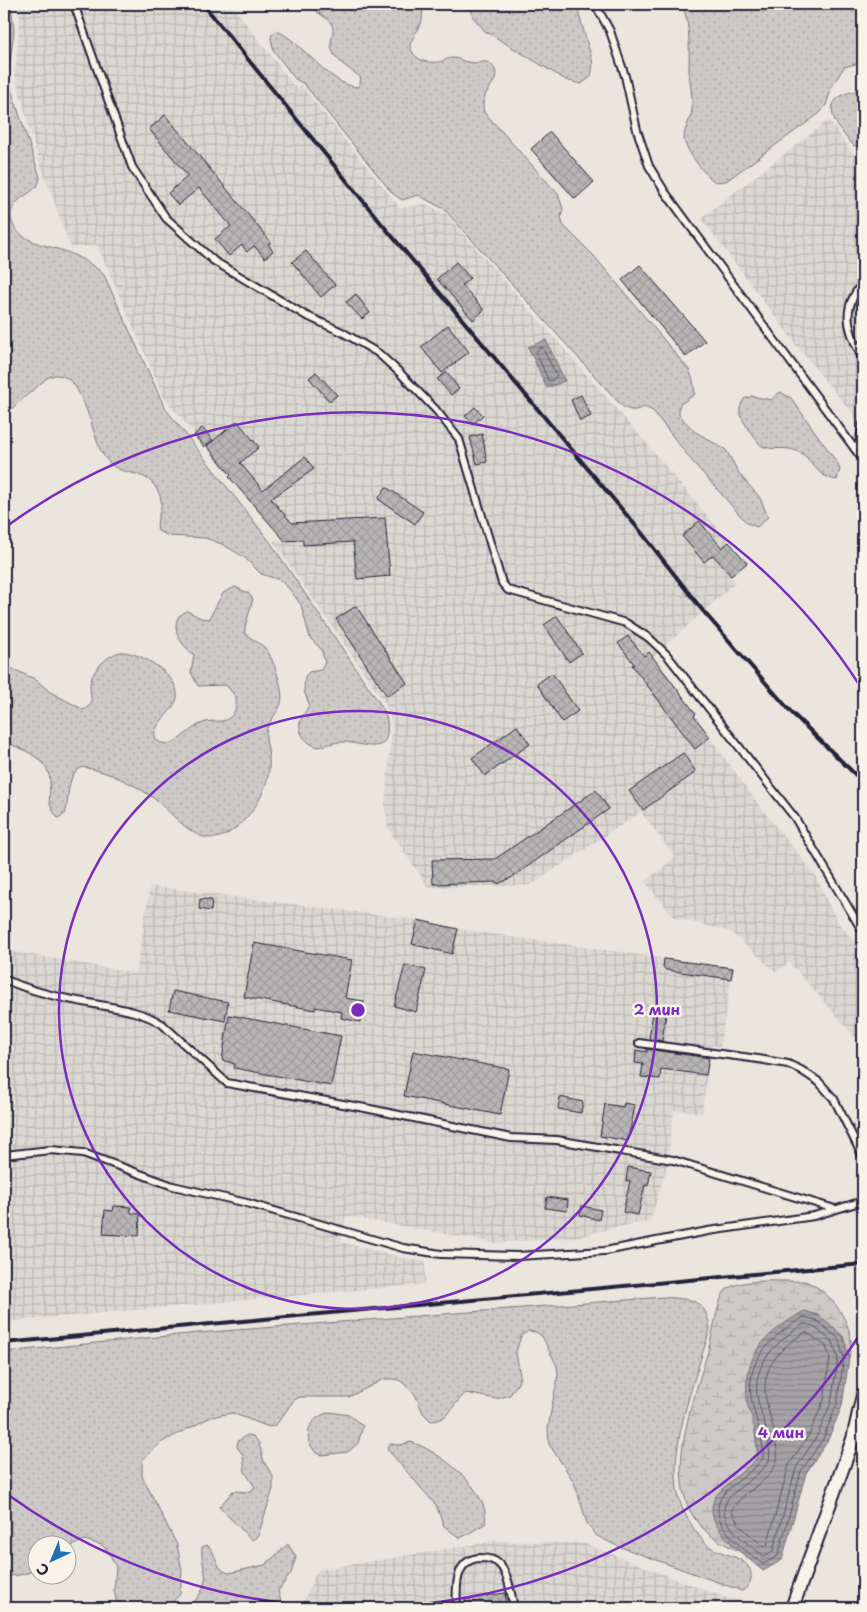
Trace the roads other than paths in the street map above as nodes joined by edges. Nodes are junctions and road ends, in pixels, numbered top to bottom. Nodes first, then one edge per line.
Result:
1 (74, 4) edge
2 (595, 4) edge
3 (863, 283) edge
4 (863, 360) edge
5 (863, 424) edge
6 (855, 449) junction
7 (863, 460) edge
8 (863, 932) edge
9 (4, 978) edge
10 (639, 1043) dead end
11 (4, 1155) edge
12 (863, 1157) edge
13 (863, 1201) edge
14 (836, 1209) junction
15 (863, 1395) edge
16 (457, 1608) edge
17 (514, 1608) edge
18 (792, 1608) edge

1 - 8 lane
2 - 6 lane
3 - 4 lane
5 - 6 lane
6 - 7 lane
9 - 14 lane
10 - 12 lane
11 - 14 lane
13 - 14 lane
15 - 18 street
16 - 17 lane

